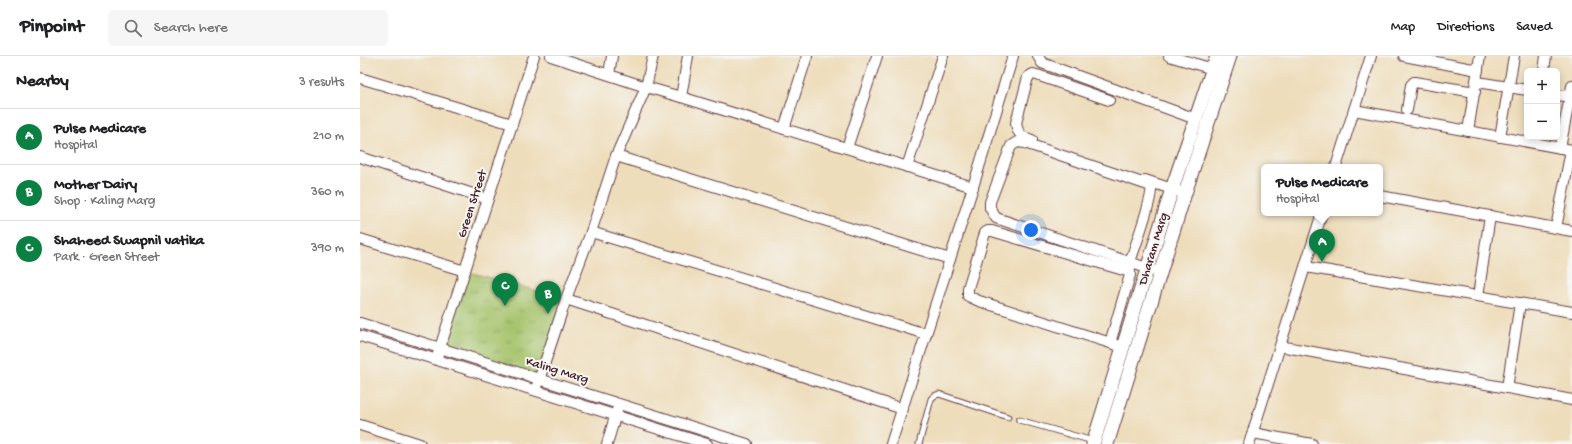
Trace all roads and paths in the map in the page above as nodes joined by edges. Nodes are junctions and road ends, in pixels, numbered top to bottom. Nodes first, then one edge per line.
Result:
1 (534, 56) edge
2 (551, 56) edge
3 (612, 56) edge
4 (653, 56) edge
5 (688, 56) edge
6 (807, 56) edge
7 (877, 56) edge
8 (943, 56) edge
9 (1013, 56) edge
10 (1038, 56) edge
11 (1168, 56) edge
12 (1371, 56) edge
13 (1404, 56) edge
14 (1480, 56) edge
15 (1514, 56) edge
16 (1546, 56) edge
17 (1224, 57) edge
18 (563, 58) edge
19 (1544, 68) edge
20 (1213, 69) junction
21 (1478, 70) junction
22 (609, 74) junction
23 (360, 78) edge
24 (1572, 86) edge
25 (646, 87) junction
26 (1476, 87) junction
27 (1509, 88) junction
28 (1524, 90) edge
29 (1560, 95) edge
30 (681, 97) junction
31 (1571, 97) edge
32 (1109, 100) dead end
33 (1354, 110) junction
34 (1407, 110) dead end
35 (1196, 119) junction
36 (512, 124) junction
37 (784, 129) junction
38 (1468, 131) junction
39 (1500, 137) junction
40 (1524, 139) edge
41 (1531, 140) edge
42 (847, 148) junction
43 (1560, 148) junction
44 (1571, 150) edge
45 (616, 156) junction
46 (360, 157) edge
47 (1337, 164) edge
48 (907, 167) junction
49 (973, 188) junction
50 (1172, 189) junction
51 (1185, 193) junction
52 (1383, 197) edge
53 (488, 199) junction
54 (1321, 216) edge
55 (1490, 216) junction
56 (1556, 228) junction
57 (1572, 231) edge
58 (591, 232) junction
59 (360, 239) edge
60 (950, 259) junction
61 (1130, 262) junction
62 (1306, 267) junction
63 (1148, 268) junction
64 (465, 271) junction
65 (1161, 272) junction
66 (1478, 296) junction
67 (566, 299) junction
68 (1520, 303) junction
69 (1572, 312) edge
70 (360, 323) edge
71 (1136, 329) junction
72 (926, 334) junction
73 (360, 336) edge
74 (1110, 343) junction
75 (1280, 346) junction
76 (1123, 347) junction
77 (440, 348) junction
78 (437, 360) junction
79 (540, 379) junction
80 (1508, 388) junction
81 (536, 391) junction
82 (1572, 400) edge
83 (619, 404) junction
84 (903, 409) junction
85 (616, 416) junction
86 (1008, 417) dead end
87 (1019, 420) dead end
88 (360, 425) edge
89 (1253, 433) junction
90 (714, 439) edge
91 (1089, 442) edge
92 (420, 444) edge
93 (607, 444) edge
94 (707, 444) edge
95 (747, 444) edge
96 (891, 444) edge
97 (919, 444) edge
98 (1107, 444) edge
99 (1250, 444) edge
100 (1312, 444) edge

1 - 36 street, Green Street
2 - 18 street
3 - 22 street
4 - 25 street
5 - 30 street
6 - 37 street
7 - 42 street
8 - 48 street
9 - 49 street
10 - 35 street
11 - 20 street
12 - 33 street
13 - 21 street
14 - 21 street
15 - 27 street
16 - 19 street
17 - 20 street, Dharam Marg
17 - 51 street, Dharam Marg
18 - 22 street
20 - 35 street, Dharam Marg
21 - 26 street
22 - 25 street
23 - 36 street
24 - 31 street
25 - 30 street
25 - 45 street
26 - 27 street
26 - 34 street
26 - 38 street
27 - 28 street
27 - 39 street
29 - 31 street
30 - 37 street
31 - 43 street
32 - 50 street
33 - 38 street
33 - 47 street
35 - 50 street, Dharam Marg
36 - 53 street, Green Street
37 - 42 street
38 - 39 street
39 - 40 street
41 - 43 street
42 - 48 street
43 - 44 street
44 - 56 street
45 - 58 street
45 - 60 street
46 - 53 street
48 - 49 street
49 - 60 street
50 - 51 street
50 - 63 street, Dharam Marg
51 - 65 street, Dharam Marg
52 - 55 street
53 - 64 street, Green Street
54 - 62 street
55 - 56 street
55 - 66 street
56 - 57 street
58 - 67 street
58 - 72 street
59 - 64 street
60 - 72 street
61 - 61 street
61 - 63 street
62 - 66 street
62 - 75 street
63 - 65 street
63 - 71 street, Dharam Marg
64 - 77 street, Green Street
65 - 71 street, Dharam Marg
66 - 68 street
67 - 79 street
67 - 84 street
68 - 69 street
68 - 80 street
70 - 77 street, Kaling Marg
71 - 76 street, Dharam Marg
71 - 98 street, Dharam Marg
72 - 84 street
73 - 78 street, Kaling Marg
74 - 74 street
74 - 76 street
75 - 80 street
75 - 89 street
76 - 91 street, Dharam Marg
77 - 78 street, Green Street
77 - 79 street, Kaling Marg
78 - 81 street, Kaling Marg
79 - 81 street
79 - 83 street, Kaling Marg
80 - 82 street
81 - 85 street, Kaling Marg
83 - 85 street
83 - 90 street, Kaling Marg
84 - 96 street
85 - 93 street
85 - 94 street, Kaling Marg
86 - 97 lane
87 - 91 lane
88 - 92 street
89 - 99 street
89 - 100 street
90 - 95 street, Kaling Marg

